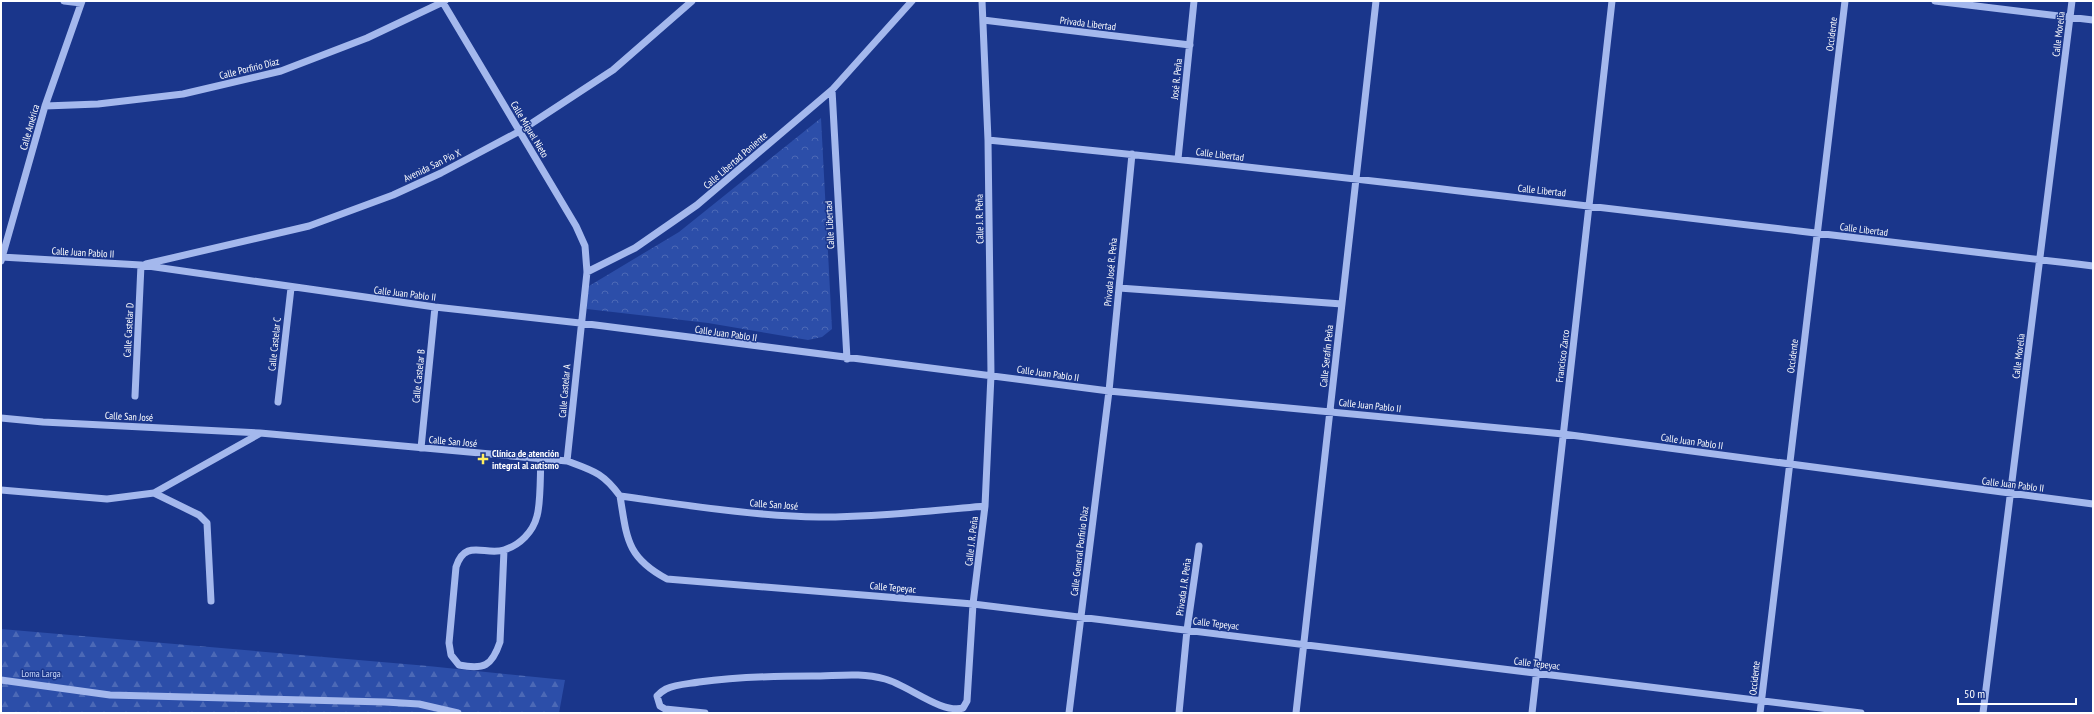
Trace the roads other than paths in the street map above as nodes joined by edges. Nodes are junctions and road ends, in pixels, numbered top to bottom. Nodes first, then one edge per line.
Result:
1 (64, 1) edge
2 (692, 1) edge
3 (912, 1) edge
4 (982, 1) edge
5 (1194, 1) edge
6 (1376, 1) edge
7 (1612, 1) edge
8 (1845, 1) edge
9 (1935, 1) edge
10 (2072, 1) edge
11 (82, 2) edge
12 (443, 2) edge
13 (2070, 17) junction
14 (983, 20) junction
15 (2093, 20) edge
16 (1190, 45) junction
17 (832, 90) junction
18 (45, 106) junction
19 (520, 131) junction
20 (988, 140) junction
21 (1132, 154) junction
22 (1178, 159) junction
23 (1356, 180) junction
24 (1589, 205) junction
25 (1818, 233) junction
26 (1, 258) edge
27 (2040, 260) junction
28 (141, 265) junction
29 (2093, 266) edge
30 (587, 272) junction
31 (291, 288) junction
32 (1119, 288) junction
33 (1342, 304) junction
34 (435, 307) junction
35 (580, 323) junction
36 (847, 359) junction
37 (991, 375) junction
38 (1109, 391) junction
39 (135, 396) dead end
40 (278, 402) dead end
41 (1330, 411) junction
42 (1, 418) edge
43 (260, 433) junction
44 (1563, 434) junction
45 (421, 448) junction
46 (541, 458) junction
47 (567, 461) junction
48 (1788, 464) junction
49 (1, 490) edge
50 (154, 493) junction
51 (2011, 493) junction
52 (620, 496) junction
53 (2093, 504) edge
54 (985, 506) junction
55 (1199, 546) dead end
56 (504, 550) junction
57 (211, 601) dead end
58 (973, 604) junction
59 (1081, 617) junction
60 (1187, 630) junction
61 (1304, 644) junction
62 (1536, 673) junction
63 (1, 680) edge
64 (1762, 701) junction
65 (458, 713) edge
66 (705, 713) edge
67 (1069, 713) edge
68 (1179, 713) edge
69 (1296, 713) edge
70 (1532, 713) edge
71 (1760, 713) edge
72 (1861, 713) edge
73 (1983, 713) edge

1 - 11 street
2 - 19 street, Avenida San Pío X
3 - 17 street, Calle Libertad Poniente
4 - 14 street, Calle J. R. Peña
5 - 16 street, José R. Peña
6 - 23 street, Calle Serafín Peña
7 - 24 street, Francisco Zarco
8 - 25 street, Occidente
9 - 13 street
10 - 13 street, Calle Morelia
11 - 18 street, Calle América
12 - 18 street, Calle Porfirio Díaz
12 - 19 street, Calle Miguel Nieto
13 - 15 street
13 - 27 street, Calle Morelia
14 - 16 street, Privada Libertad
14 - 20 street, Calle J. R. Peña
16 - 22 street, José R. Peña
17 - 30 street, Calle Libertad Poniente
17 - 36 street, Calle Libertad
18 - 26 street, Calle América
19 - 28 street, Avenida San Pío X
19 - 30 street, Calle Miguel Nieto
20 - 21 street, Calle Libertad
20 - 37 street, Calle J. R. Peña
21 - 22 street, Calle Libertad
21 - 32 street, Privada José R. Peña
22 - 23 street, Calle Libertad
23 - 24 street, Calle Libertad
23 - 33 street, Calle Serafín Peña
24 - 25 street, Calle Libertad
24 - 44 street, Francisco Zarco
25 - 27 street, Calle Libertad
25 - 48 street, Occidente
26 - 28 street, Calle Juan Pablo II
27 - 29 street, Calle Libertad
27 - 51 street, Calle Morelia
28 - 31 street, Calle Juan Pablo II
28 - 39 street, Calle Castelar D
30 - 35 street
31 - 34 street, Calle Juan Pablo II
31 - 40 street, Calle Castelar C
32 - 33 street
32 - 38 street, Privada José R. Peña
33 - 41 street, Calle Serafín Peña
34 - 35 street, Calle Juan Pablo II
34 - 45 street, Calle Castelar B
35 - 36 street, Calle Juan Pablo II
35 - 47 street, Calle Castelar A
36 - 37 street, Calle Juan Pablo II
37 - 38 street, Calle Juan Pablo II
37 - 54 street, Calle J. R. Peña
38 - 41 street, Calle Juan Pablo II
38 - 59 street, Calle General Porfirio Díaz
41 - 44 street, Calle Juan Pablo II
41 - 61 street, Calle Serafín Peña
42 - 43 street, Calle San José
43 - 45 street, Calle San José
43 - 50 street
44 - 48 street, Calle Juan Pablo II
44 - 62 street, Francisco Zarco
45 - 46 street, Calle San José
46 - 47 street, Calle San José
46 - 56 street
47 - 52 street, Calle San José
48 - 51 street, Calle Juan Pablo II
48 - 64 street, Occidente
49 - 50 street
50 - 57 street
51 - 53 street, Calle Juan Pablo II
51 - 73 street, Calle Morelia
52 - 54 street, Calle San José
52 - 58 street, Calle Tepeyac
54 - 58 street, Calle J. R. Peña
55 - 60 street, Privada J. R. Peña
56 - 56 street
58 - 59 street, Calle Tepeyac
58 - 66 street, Calle J. R. Peña
59 - 60 street, Calle Tepeyac
59 - 67 street, Calle General Porfirio Díaz
60 - 61 street, Calle Tepeyac
60 - 68 street
61 - 62 street, Calle Tepeyac
61 - 69 street, Calle Serafín Peña
62 - 64 street, Calle Tepeyac
62 - 70 street, Francisco Zarco
63 - 65 street
64 - 71 street, Occidente
64 - 72 street, Calle Tepeyac

